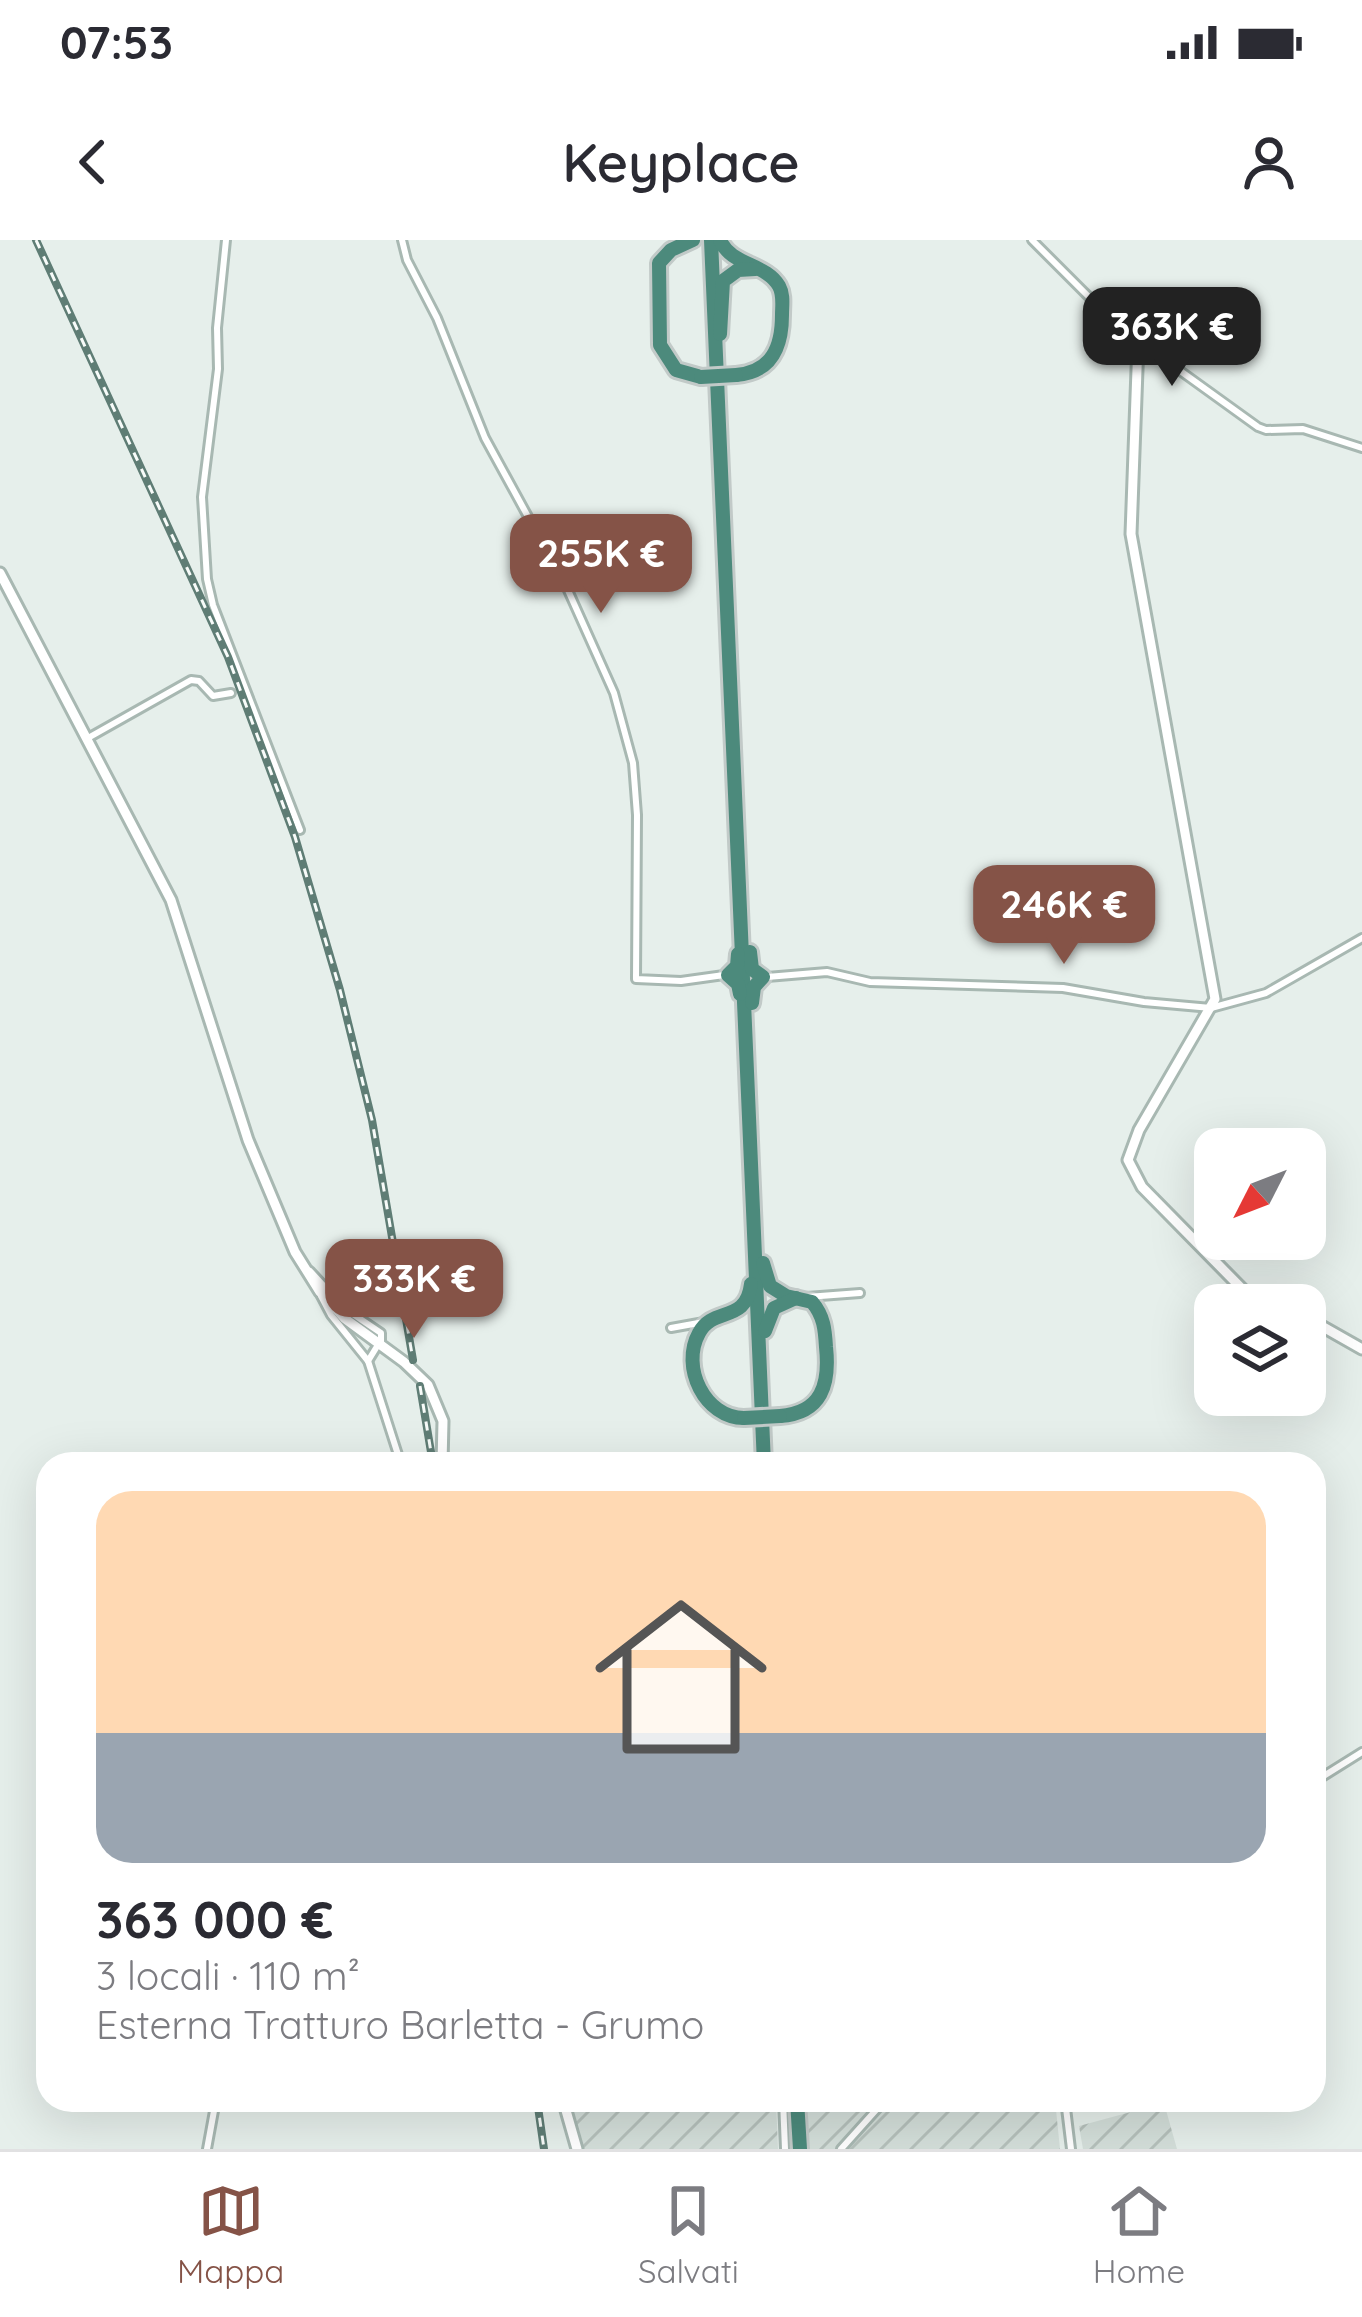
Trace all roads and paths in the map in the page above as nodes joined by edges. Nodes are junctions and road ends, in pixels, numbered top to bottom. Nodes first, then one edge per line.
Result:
1 (226, 240) edge
2 (402, 240) edge
3 (693, 240) edge
4 (716, 240) edge
5 (1032, 240) edge
6 (673, 246) edge
7 (755, 269) junction
8 (717, 333) junction
9 (1138, 342) junction
10 (1362, 448) edge
11 (0, 573) edge
12 (230, 693) dead end
13 (88, 738) junction
14 (300, 830) dead end
15 (745, 919) junction
16 (1362, 938) edge
17 (728, 975) junction
18 (763, 977) junction
19 (1210, 1008) junction
20 (753, 1045) junction
21 (747, 1063) junction
22 (762, 1252) junction
23 (303, 1266) junction
24 (756, 1275) junction
25 (1237, 1284) edge
26 (860, 1293) dead end
27 (817, 1301) junction
28 (333, 1312) junction
29 (699, 1325) junction
30 (1326, 1329) edge
31 (765, 1330) junction
32 (1362, 1349) edge
33 (368, 1361) junction
34 (761, 1389) junction
35 (397, 1452) edge
36 (443, 1452) edge
37 (766, 1452) edge
38 (767, 1452) edge
39 (1362, 1752) edge
40 (1326, 1774) edge
41 (214, 2112) edge
42 (566, 2112) edge
43 (793, 2112) edge
44 (874, 2112) edge
45 (1066, 2112) edge
46 (207, 2149) edge
47 (577, 2149) edge
48 (795, 2149) edge
49 (841, 2149) edge
50 (1071, 2149) edge

1 - 14 street
2 - 17 street
3 - 6 highway
4 - 7 highway
4 - 8 highway
5 - 9 street
6 - 7 highway, bridge
6 - 8 highway
7 - 8 highway
8 - 15 highway
9 - 10 street
9 - 19 street
11 - 13 street
12 - 13 street
13 - 23 street
15 - 17 highway
15 - 18 highway
15 - 20 highway
15 - 21 highway
16 - 19 street
17 - 21 highway
18 - 19 street
18 - 20 highway
19 - 25 street
20 - 22 highway
21 - 24 highway
22 - 27 highway
22 - 31 highway
23 - 28 street
23 - 33 street
24 - 29 highway
24 - 34 highway
26 - 27 street
27 - 29 highway, bridge
27 - 31 highway
28 - 33 street
28 - 36 street
29 - 34 highway
30 - 32 street
31 - 38 highway
33 - 35 street
34 - 37 highway
39 - 40 street
41 - 46 street
42 - 47 street
43 - 48 highway
44 - 49 street
45 - 50 street

